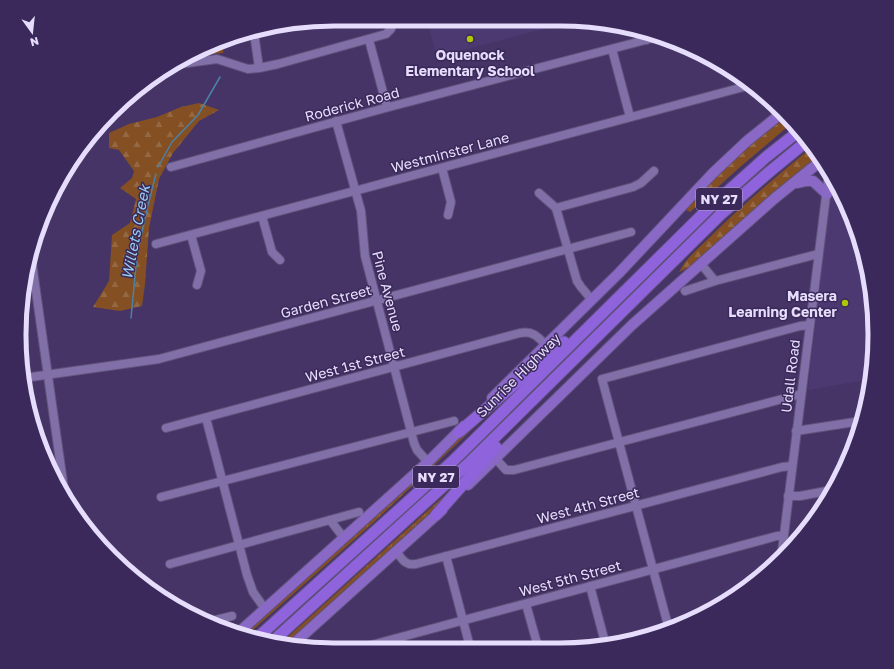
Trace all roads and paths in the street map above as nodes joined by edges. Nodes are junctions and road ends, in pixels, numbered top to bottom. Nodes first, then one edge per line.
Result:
1 (391, 26) edge
2 (255, 37) edge
3 (369, 40) junction
4 (646, 40) edge
5 (612, 49) junction
6 (189, 62) edge
7 (259, 68) junction
8 (743, 87) edge
9 (387, 107) junction
10 (778, 116) edge
11 (630, 117) junction
12 (336, 121) junction
13 (794, 135) edge
14 (802, 145) edge
15 (817, 164) edge
16 (171, 167) dead end
17 (442, 168) junction
18 (654, 171) dead end
19 (828, 182) edge
20 (791, 185) junction
21 (356, 191) junction
22 (539, 193) dead end
23 (827, 194) junction
24 (556, 208) junction
25 (448, 215) dead end
26 (262, 216) junction
27 (631, 232) dead end
28 (191, 236) junction
29 (156, 244) dead end
30 (568, 248) junction
31 (818, 254) junction
32 (280, 260) dead end
33 (701, 264) junction
34 (33, 270) edge
35 (715, 281) junction
36 (197, 285) dead end
37 (685, 291) dead end
38 (377, 300) junction
39 (592, 300) junction
40 (608, 307) junction
41 (810, 325) junction
42 (546, 345) junction
43 (395, 367) junction
44 (49, 374) junction
45 (29, 377) edge
46 (801, 394) junction
47 (530, 404) junction
48 (206, 418) junction
49 (454, 421) dead end
50 (855, 422) edge
51 (166, 428) dead end
52 (411, 431) junction
53 (796, 431) junction
54 (459, 432) junction
55 (619, 442) junction
56 (496, 459) junction
57 (428, 462) junction
58 (792, 466) junction
59 (63, 481) edge
60 (221, 481) junction
61 (826, 491) edge
62 (788, 496) junction
63 (161, 497) dead end
64 (636, 506) junction
65 (359, 512) dead end
66 (436, 515) junction
67 (330, 520) junction
68 (783, 536) junction
69 (344, 538) junction
70 (239, 544) junction
71 (781, 549) edge
72 (396, 551) junction
73 (446, 556) junction
74 (170, 564) dead end
75 (653, 570) junction
76 (590, 586) junction
77 (526, 604) junction
78 (265, 609) junction
79 (232, 616) dead end
80 (216, 620) edge
81 (463, 621) junction
82 (668, 624) edge
83 (243, 629) edge
84 (262, 634) edge
85 (277, 637) edge
86 (400, 638) junction
87 (604, 639) edge
88 (297, 640) edge
89 (380, 643) edge
90 (401, 643) edge
91 (469, 643) edge
92 (537, 643) edge

1 - 3 street
2 - 7 street
3 - 7 street
3 - 9 street
4 - 5 street, Roderick Road
5 - 9 street, Roderick Road
5 - 11 street
6 - 7 street
8 - 11 street, Westminster Lane
9 - 12 street, Roderick Road
10 - 39 main road, Sunrise Highway
11 - 17 street, Westminster Lane
12 - 16 street, Roderick Road
12 - 21 street, Pine Avenue
13 - 40 highway, Sunrise Highway / NY 27
14 - 47 highway, Sunrise Highway / NY 27
15 - 20 main road
17 - 21 street, Westminster Lane
17 - 25 street
18 - 24 street
19 - 23 street, Udall Road
20 - 23 main road
20 - 33 main road
21 - 26 street, Westminster Lane
21 - 38 street, Pine Avenue
22 - 24 street
23 - 31 street, Udall Road
24 - 30 street
26 - 28 street, Westminster Lane
26 - 32 street
27 - 30 street, Garden Street
28 - 29 street, Westminster Lane
28 - 36 street
30 - 38 street, Garden Street
30 - 39 street
31 - 35 street
31 - 41 street, Udall Road
33 - 35 street
33 - 56 main road
34 - 44 street
35 - 37 street
38 - 43 street, Pine Avenue
38 - 44 street, Garden Street
39 - 42 main road, Sunrise Highway
40 - 54 highway
40 - 84 highway, Sunrise Highway / NY 27
41 - 46 street, Udall Road
41 - 55 street
42 - 43 street, West 1st Street
42 - 54 main road, Sunrise Highway
43 - 48 street, West 1st Street
43 - 52 street, Pine Avenue
44 - 45 street, Garden Street
44 - 59 street
46 - 53 street, Udall Road
46 - 55 street
47 - 66 highway
47 - 85 highway, Sunrise Highway / NY 27
48 - 51 street, West 1st Street
48 - 60 street
49 - 52 street
50 - 53 street
52 - 57 street, Pine Avenue
52 - 60 street
53 - 58 street, Udall Road
54 - 57 main road, Sunrise Highway
55 - 56 street
55 - 64 street
56 - 66 main road
57 - 69 main road, Sunrise Highway
58 - 62 street, Udall Road
58 - 64 street, West 4th Street
60 - 63 street
60 - 70 street
61 - 62 street
62 - 68 street, Udall Road
64 - 73 street, West 4th Street
64 - 75 street
65 - 67 street
66 - 72 main road
67 - 69 street
67 - 70 street
68 - 71 street, Udall Road
68 - 75 street, West 5th Street
69 - 78 main road, Sunrise Highway
70 - 74 street
70 - 78 street
72 - 73 street, West 4th Street
72 - 88 main road
73 - 81 street
75 - 76 street, West 5th Street
75 - 82 street
76 - 77 street, West 5th Street
76 - 87 street
77 - 81 street, West 5th Street
77 - 92 street
78 - 83 main road, Sunrise Highway
79 - 80 street
81 - 86 street, West 5th Street
81 - 91 street
86 - 89 street, West 5th Street
86 - 90 street

